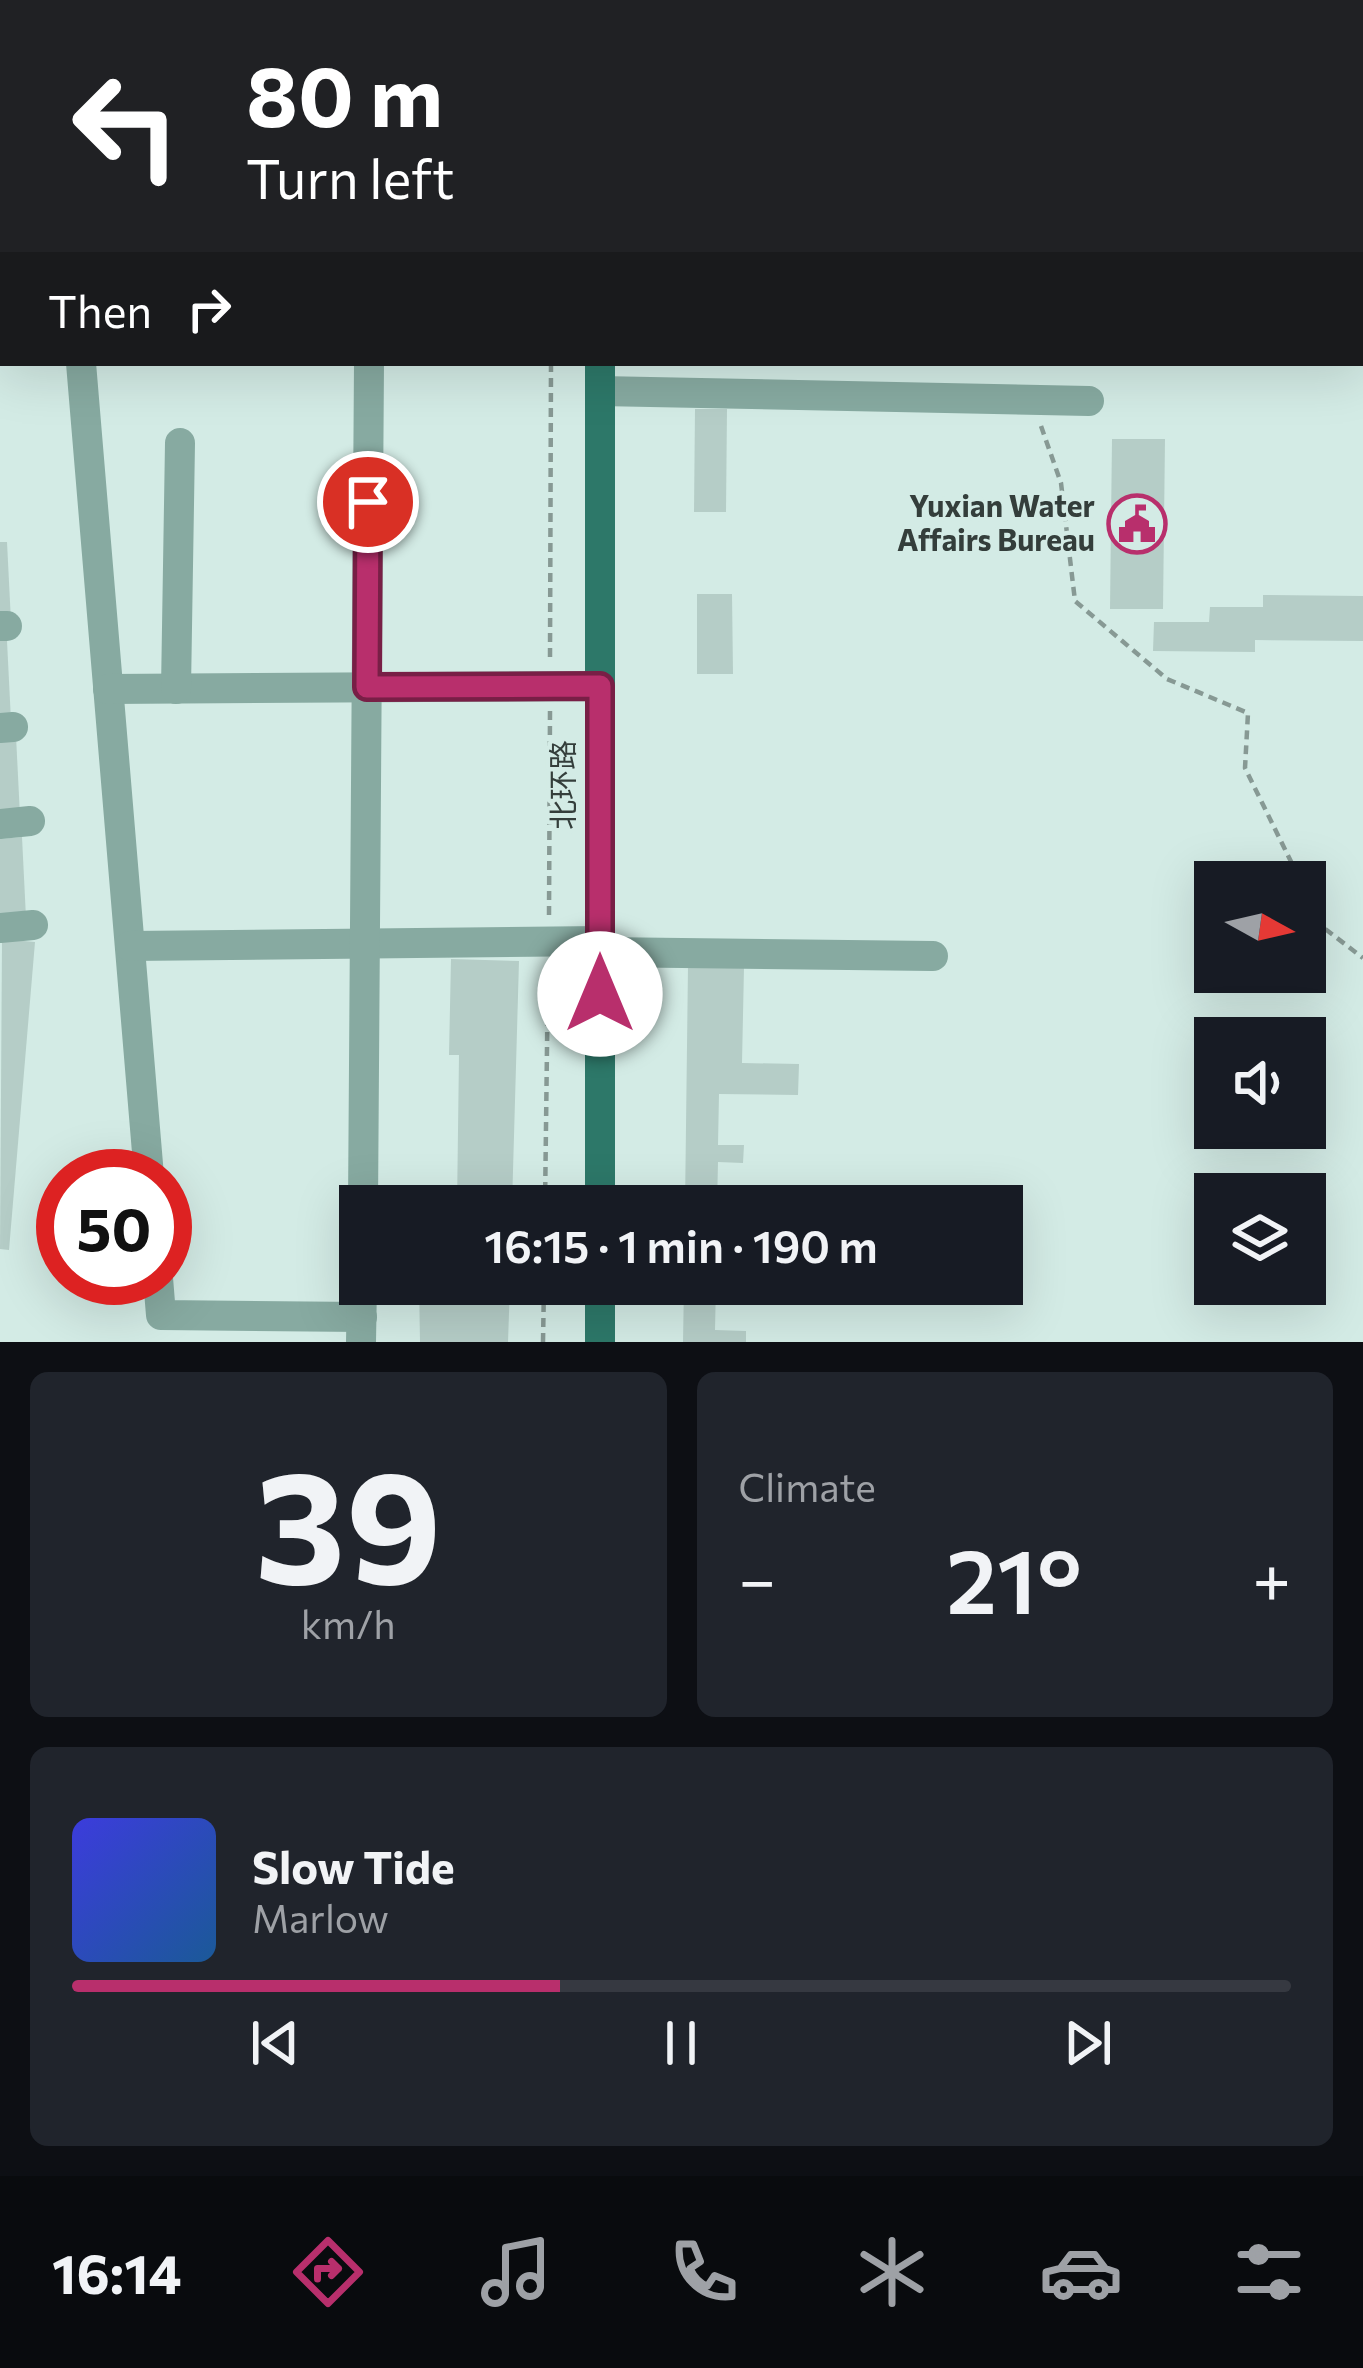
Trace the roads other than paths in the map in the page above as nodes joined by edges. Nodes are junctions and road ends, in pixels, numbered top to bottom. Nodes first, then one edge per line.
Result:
1 (81, 366) edge
2 (369, 366) edge
3 (600, 377) edge
4 (1089, 400) dead end
5 (180, 443) dead end
6 (600, 686) junction
7 (367, 687) junction
8 (176, 688) junction
9 (109, 689) junction
10 (33, 925) dead end
11 (0, 928) edge
12 (364, 944) junction
13 (130, 946) junction
14 (600, 946) junction
15 (933, 956) dead end
16 (147, 1149) edge
17 (362, 1185) edge
18 (600, 1185) edge
19 (160, 1305) edge
20 (600, 1305) edge
21 (362, 1329) edge
22 (600, 1342) edge

1 - 9 street
2 - 7 street
3 - 4 street
3 - 6 main road, 北环路
5 - 8 street
6 - 7 street
6 - 14 main road, 北环路
7 - 8 street
7 - 12 street
8 - 9 street
9 - 13 street
10 - 11 street
12 - 13 street
12 - 14 street
12 - 17 street
13 - 16 street
14 - 15 street
14 - 18 main road, 北环路
19 - 21 street
20 - 22 main road

